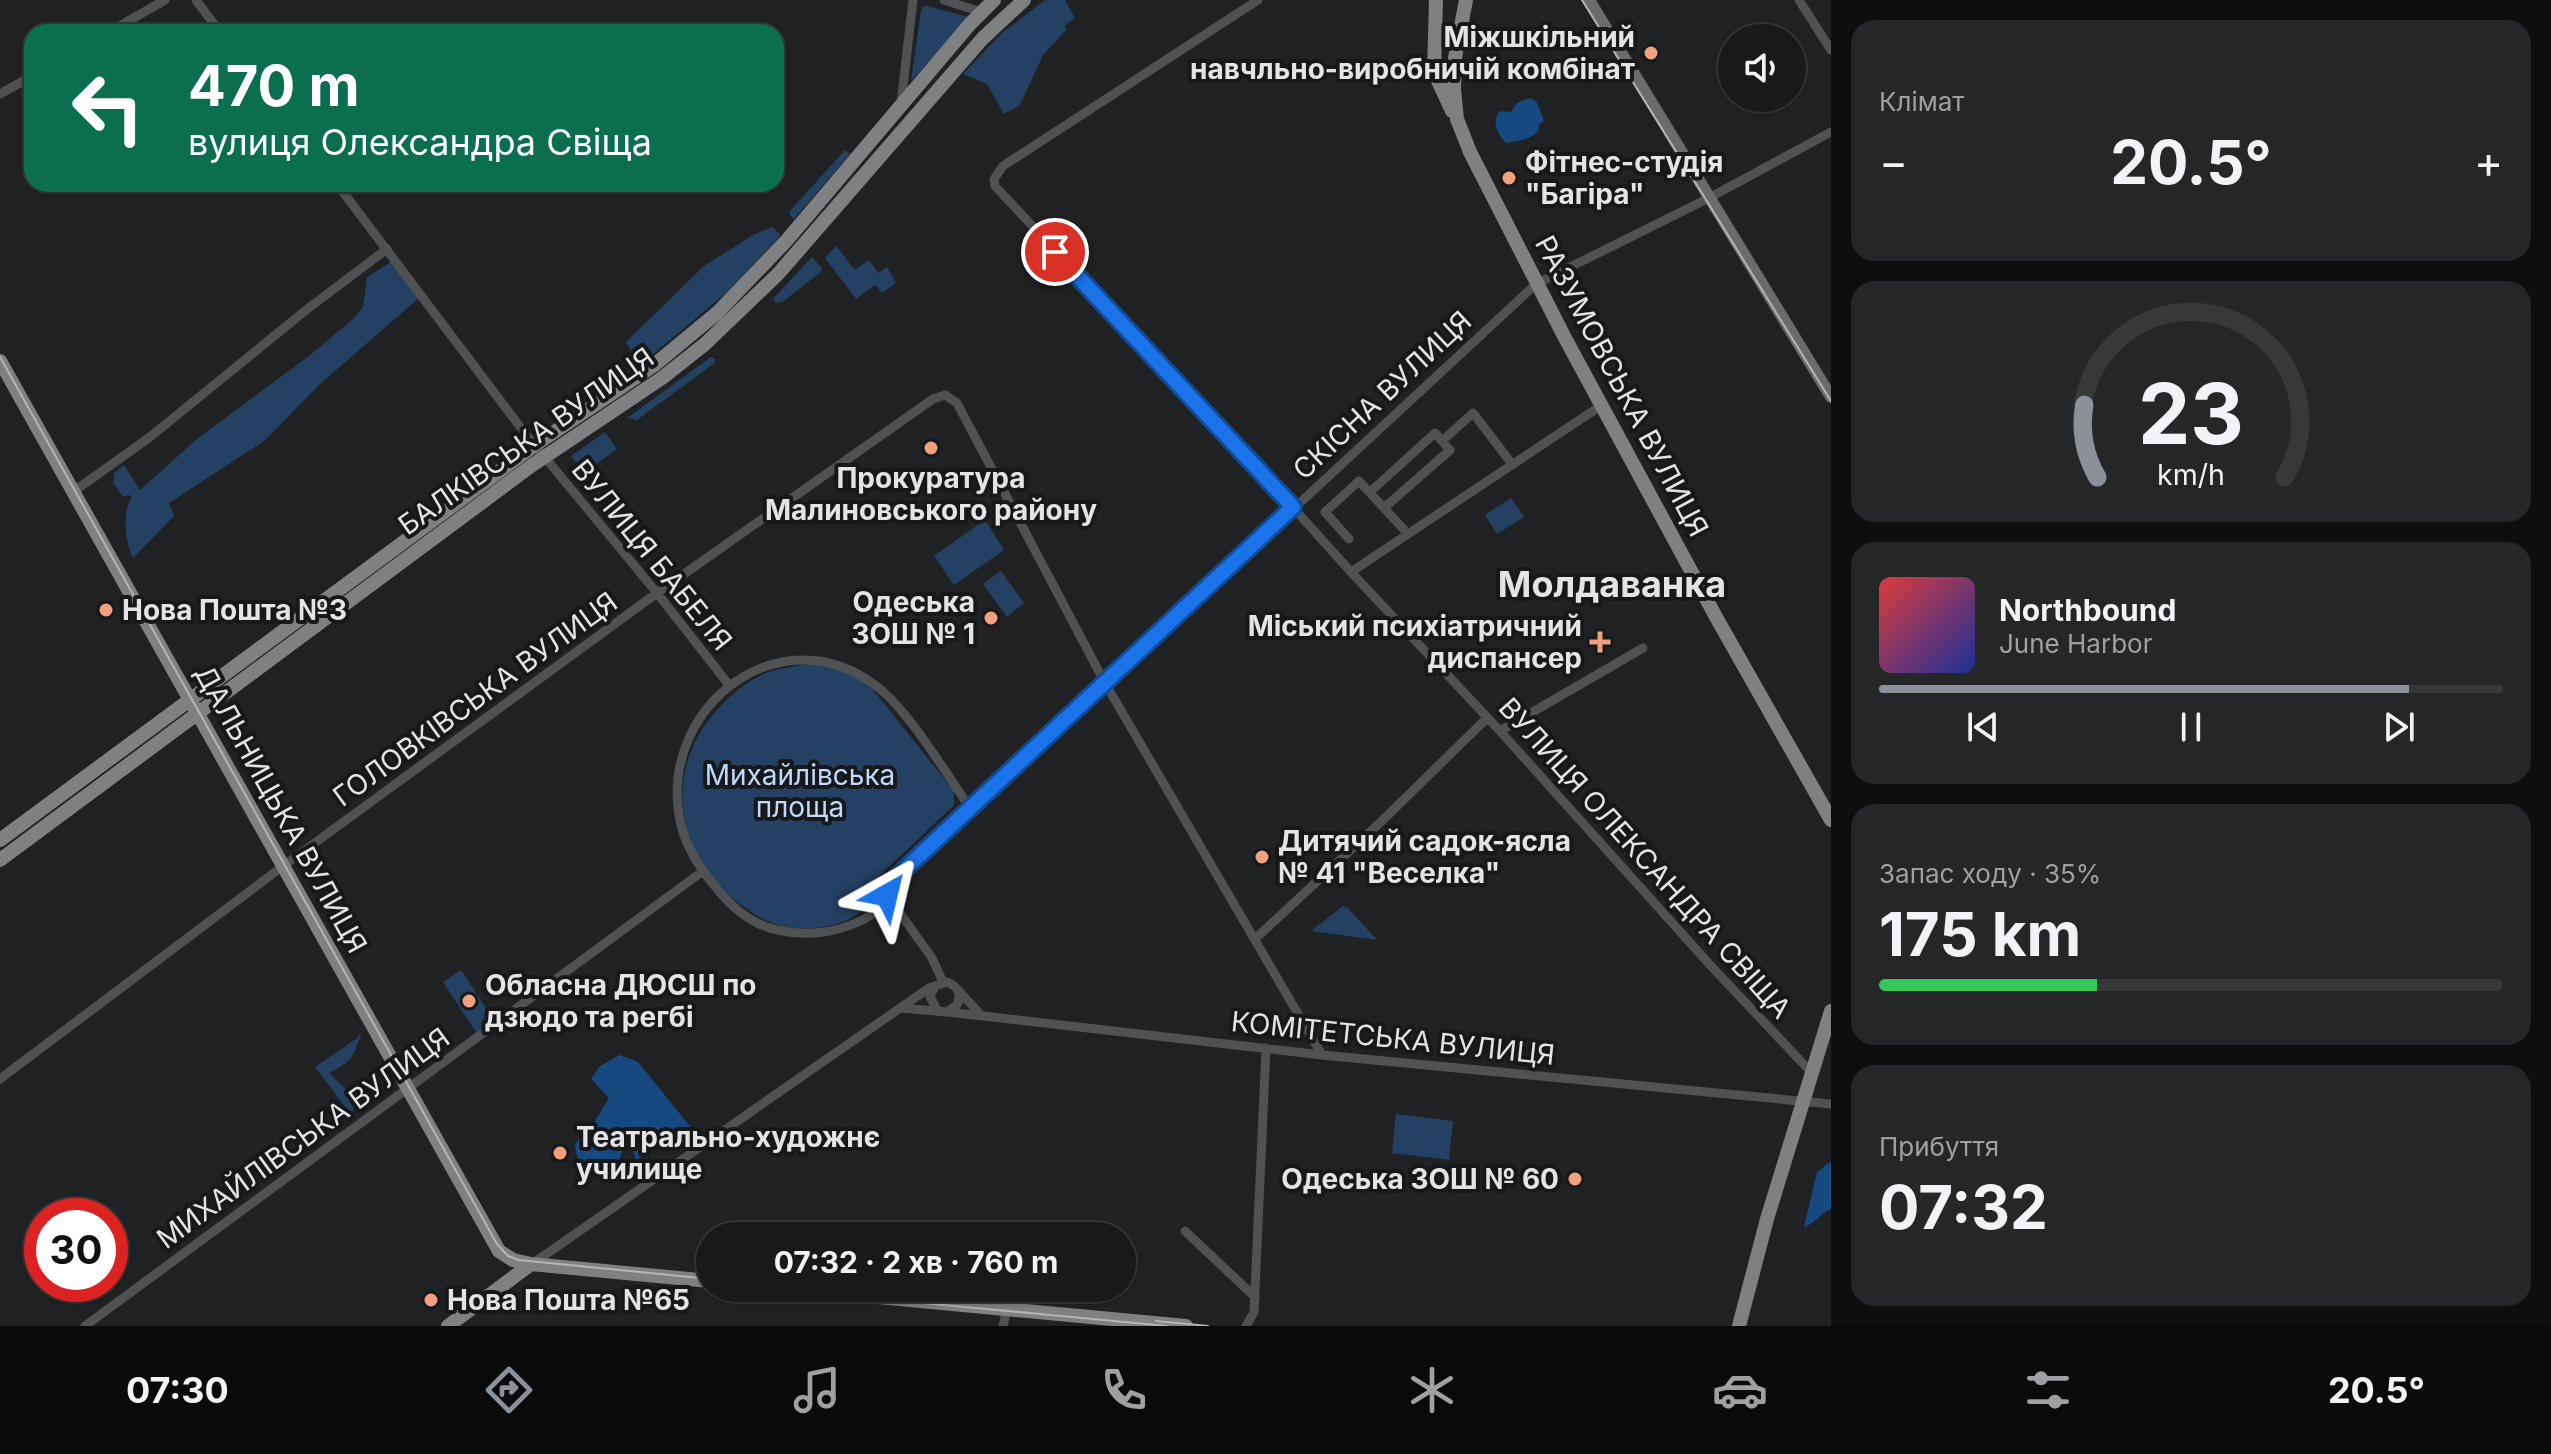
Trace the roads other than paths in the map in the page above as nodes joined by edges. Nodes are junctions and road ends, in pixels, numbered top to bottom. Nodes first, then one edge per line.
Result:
1 (165, 0) edge
2 (196, 0) edge
3 (913, 0) edge
4 (944, 0) edge
5 (994, 0) edge
6 (1024, 0) edge
7 (1258, 0) edge
8 (1436, 0) edge
9 (1466, 0) edge
10 (1589, 0) edge
11 (1799, 0) edge
12 (981, 12) junction
13 (123, 24) edge
14 (214, 24) edge
15 (1831, 50) edge
16 (24, 80) edge
17 (0, 94) edge
18 (900, 108) junction
19 (1457, 119) junction
20 (1831, 132) edge
21 (343, 192) edge
22 (1710, 198) junction
23 (387, 249) junction
24 (1536, 284) junction
25 (0, 361) edge
26 (1831, 397) edge
27 (1602, 405) junction
28 (1442, 441) junction
29 (540, 451) junction
30 (1512, 464) junction
31 (73, 492) junction
32 (1370, 492) junction
33 (1293, 507) junction
34 (1384, 508) junction
35 (1408, 534) junction
36 (1349, 539) dead end
37 (1351, 572) junction
38 (657, 593) junction
39 (1643, 648) dead end
40 (1105, 683) junction
41 (729, 685) junction
42 (194, 707) junction
43 (1487, 718) junction
44 (1500, 731) junction
45 (971, 809) junction
46 (1831, 820) edge
47 (0, 840) edge
48 (0, 860) edge
49 (283, 866) junction
50 (703, 871) junction
51 (890, 902) junction
52 (1255, 939) junction
53 (939, 984) junction
54 (958, 990) junction
55 (901, 1008) junction
56 (937, 1010) junction
57 (1831, 1011) edge
58 (948, 1012) junction
59 (980, 1014) junction
60 (1266, 1048) junction
61 (1322, 1055) junction
62 (1811, 1072) junction
63 (0, 1079) edge
64 (408, 1088) junction
65 (1802, 1102) junction
66 (1831, 1104) edge
67 (1185, 1231) dead end
68 (501, 1253) junction
69 (531, 1264) junction
70 (696, 1280) edge
71 (495, 1291) junction
72 (1255, 1297) junction
73 (932, 1302) edge
74 (1007, 1309) junction
75 (85, 1326) edge
76 (448, 1326) edge
77 (1003, 1326) edge
78 (1186, 1326) edge
79 (1246, 1326) edge
80 (1739, 1326) edge

1 - 13 street
2 - 14 street
3 - 18 street
4 - 12 street
5 - 12 main road, БАЛКІВСЬКА ВУЛИЦЯ
6 - 29 main road, БАЛКІВСЬКА ВУЛИЦЯ
7 - 33 street, ВУЛИЦЯ ОЛЕКСАНДРА СВІЩА
8 - 19 main road
9 - 19 main road, РАЗУМОВСЬКА ВУЛИЦЯ
10 - 22 main road
11 - 15 street
12 - 18 main road, БАЛКІВСЬКА ВУЛИЦЯ
16 - 17 street
18 - 29 main road, БАЛКІВСЬКА ВУЛИЦЯ
19 - 24 main road, РАЗУМОВСЬКА ВУЛИЦЯ
20 - 22 street, CКІСНА ВУЛИЦЯ
21 - 23 street, ВУЛИЦЯ БАБЕЛЯ
22 - 24 street, CКІСНА ВУЛИЦЯ
22 - 26 main road
23 - 29 street, ВУЛИЦЯ БАБЕЛЯ
23 - 31 street
24 - 27 main road, РАЗУМОВСЬКА ВУЛИЦЯ
24 - 33 street, CКІСНА ВУЛИЦЯ
25 - 31 main road, ДАЛЬНИЦЬКА ВУЛИЦЯ
27 - 30 street
27 - 46 main road, РАЗУМОВСЬКА ВУЛИЦЯ
28 - 30 street
28 - 32 street
28 - 34 street
29 - 38 street, ВУЛИЦЯ БАБЕЛЯ
29 - 42 main road, БАЛКІВСЬКА ВУЛИЦЯ
30 - 35 street
31 - 42 main road, ДАЛЬНИЦЬКА ВУЛИЦЯ
32 - 34 street
32 - 36 street
33 - 37 street, ВУЛИЦЯ ОЛЕКСАНДРА СВІЩА
33 - 40 street, CКІСНА ВУЛИЦЯ
34 - 35 street
35 - 37 street
37 - 43 street, ВУЛИЦЯ ОЛЕКСАНДРА СВІЩА
38 - 40 street, ГОЛОВКІВСЬКА ВУЛИЦЯ
38 - 41 street, ВУЛИЦЯ БАБЕЛЯ
38 - 49 street, ГОЛОВКІВСЬКА ВУЛИЦЯ
39 - 44 street
40 - 45 street, CКІСНА ВУЛИЦЯ
40 - 52 street
41 - 45 street
41 - 50 street
42 - 47 main road, БАЛКІВСЬКА ВУЛИЦЯ
42 - 48 main road, БАЛКІВСЬКА ВУЛИЦЯ
42 - 49 main road, ДАЛЬНИЦЬКА ВУЛИЦЯ
43 - 44 street, ВУЛИЦЯ ОЛЕКСАНДРА СВІЩА
43 - 52 street
44 - 62 street, ВУЛИЦЯ ОЛЕКСАНДРА СВІЩА
45 - 51 street, CКІСНА ВУЛИЦЯ
49 - 63 street, ГОЛОВКІВСЬКА ВУЛИЦЯ
49 - 64 main road, ДАЛЬНИЦЬКА ВУЛИЦЯ
50 - 51 street
50 - 64 street, МИХАЙЛІВСЬКА ВУЛИЦЯ
51 - 53 street
52 - 61 street
53 - 54 street
53 - 55 street
53 - 56 street
54 - 58 street
54 - 59 street
55 - 56 street
55 - 69 street
56 - 58 street
57 - 62 main road
58 - 59 street, КОМІТЕТСЬКА ВУЛИЦЯ
59 - 60 street, КОМІТЕТСЬКА ВУЛИЦЯ
60 - 61 street, КОМІТЕТСЬКА ВУЛИЦЯ
60 - 72 street
61 - 65 street, КОМІТЕТСЬКА ВУЛИЦЯ
62 - 65 main road
64 - 68 main road, ДАЛЬНИЦЬКА ВУЛИЦЯ
64 - 75 street, МИХАЙЛІВСЬКА ВУЛИЦЯ
65 - 66 street, КОМІТЕТСЬКА ВУЛИЦЯ
65 - 80 main road
67 - 72 street
68 - 69 main road
68 - 71 main road
69 - 70 main road
69 - 71 main road
71 - 76 main road
72 - 79 street
73 - 74 main road
74 - 77 street
74 - 78 main road

